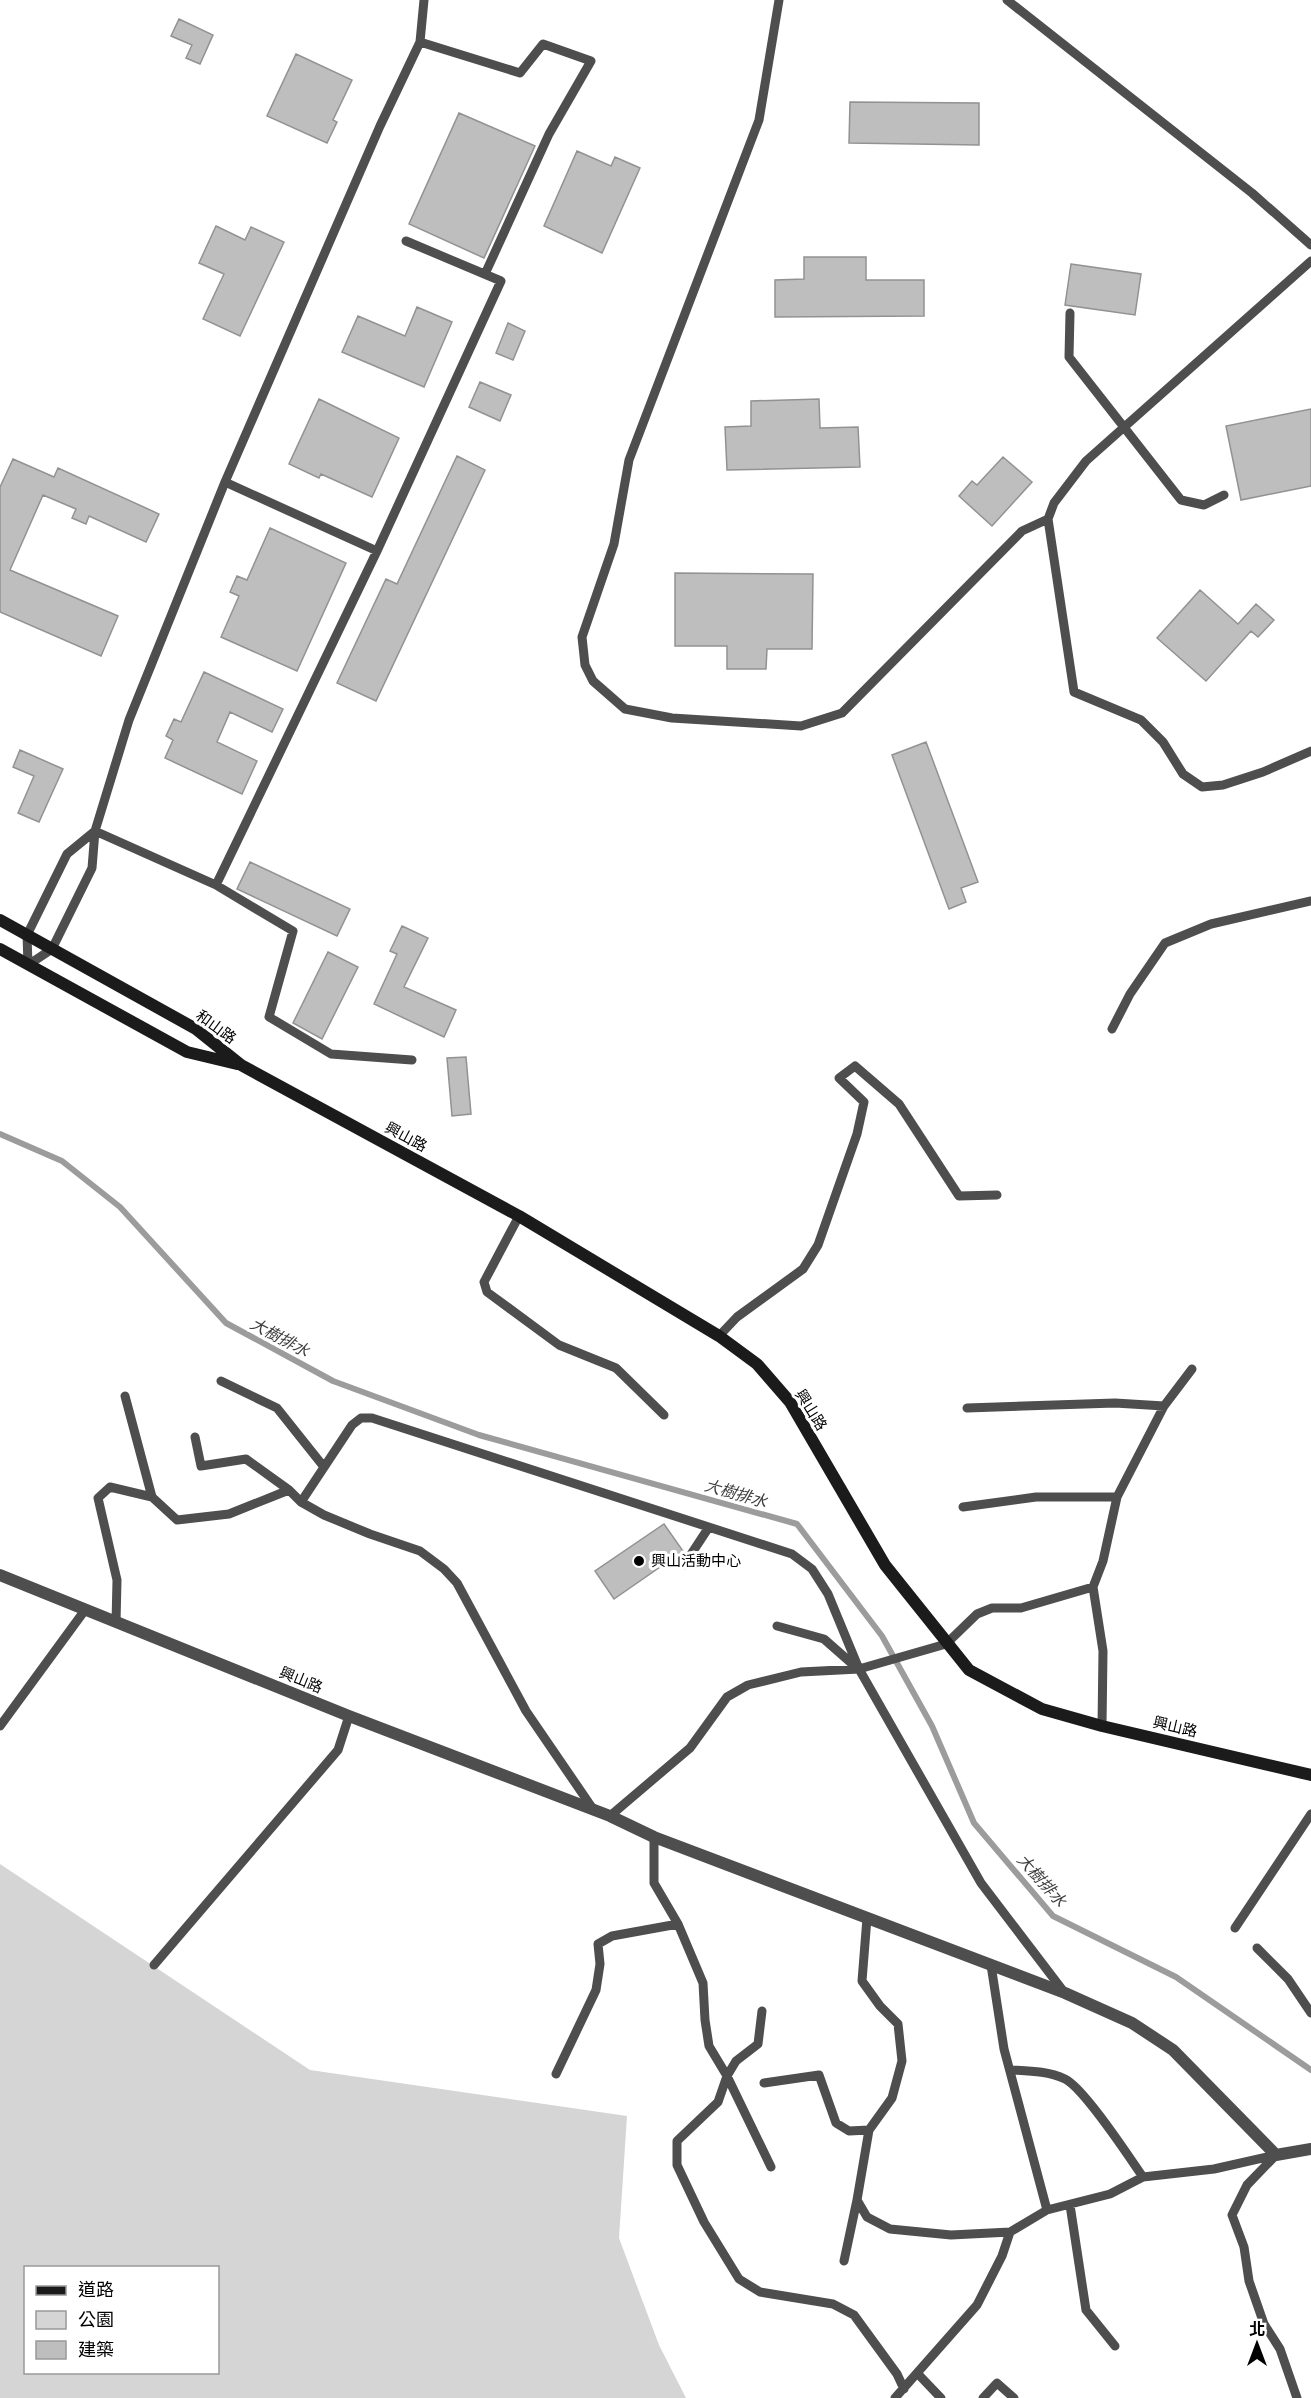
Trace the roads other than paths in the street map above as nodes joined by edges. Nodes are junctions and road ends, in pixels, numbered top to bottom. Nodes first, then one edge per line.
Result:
1 (424, 0) edge
2 (779, 0) edge
3 (1007, 0) edge
4 (420, 42) junction
5 (405, 240) dead end
6 (1311, 244) edge
7 (1311, 261) edge
8 (485, 274) junction
9 (1070, 313) dead end
10 (1124, 428) junction
11 (225, 482) junction
12 (1224, 495) dead end
13 (1048, 519) junction
14 (377, 551) junction
15 (1311, 751) edge
16 (95, 831) junction
17 (216, 885) junction
18 (1311, 901) edge
19 (0, 920) edge
20 (27, 935) junction
21 (52, 949) junction
22 (0, 950) edge
23 (28, 965) junction
24 (1112, 1029) dead end
25 (412, 1060) dead end
26 (241, 1065) junction
27 (998, 1195) dead end
28 (519, 1216) junction
29 (718, 1336) junction
30 (1192, 1369) dead end
31 (220, 1381) dead end
32 (125, 1396) dead end
33 (1164, 1406) junction
34 (967, 1407) dead end
35 (664, 1415) dead end
36 (195, 1437) dead end
37 (324, 1467) junction
38 (289, 1490) junction
39 (152, 1497) junction
40 (1117, 1497) junction
41 (301, 1502) junction
42 (963, 1508) dead end
43 (709, 1527) junction
44 (684, 1565) dead end
45 (0, 1575) edge
46 (1093, 1587) junction
47 (85, 1610) junction
48 (116, 1623) junction
49 (777, 1626) dead end
50 (946, 1644) junction
51 (859, 1669) junction
52 (349, 1716) junction
53 (0, 1726) edge
54 (1102, 1726) junction
55 (1311, 1775) edge
56 (593, 1809) junction
57 (1311, 1814) edge
58 (610, 1816) junction
59 (654, 1837) junction
60 (867, 1918) junction
61 (678, 1924) junction
62 (1235, 1928) dead end
63 (1257, 1948) dead end
64 (154, 1965) dead end
65 (991, 1965) junction
66 (1065, 1993) junction
67 (762, 2011) dead end
68 (1311, 2013) edge
69 (1011, 2070) junction
70 (556, 2074) dead end
71 (727, 2076) junction
72 (764, 2083) dead end
73 (869, 2130) junction
74 (1311, 2149) edge
75 (1276, 2155) junction
76 (771, 2168) dead end
77 (1143, 2177) junction
78 (857, 2200) junction
79 (1070, 2205) junction
80 (1047, 2210) junction
81 (1010, 2232) junction
82 (844, 2261) dead end
83 (1115, 2346) dead end
84 (918, 2374) junction
85 (904, 2389) junction
86 (895, 2398) edge
87 (941, 2398) edge
88 (983, 2398) edge
89 (1014, 2398) edge
90 (1297, 2398) edge

1 - 4 lane
2 - 13 lane
3 - 6 lane
4 - 8 lane
4 - 11 lane
5 - 8 lane
7 - 10 lane
8 - 14 lane
9 - 10 lane
10 - 12 lane
10 - 13 lane
11 - 14 lane
11 - 16 lane
13 - 15 lane
14 - 17 lane
16 - 17 lane
16 - 20 lane
16 - 21 lane
17 - 25 lane
18 - 24 lane
19 - 20 main road, 和山路
20 - 21 main road, 和山路
20 - 23 lane
21 - 23 lane
21 - 26 main road, 和山路
22 - 23 main road, 和山路
23 - 26 main road, 和山路
26 - 28 main road, 興山路
27 - 29 lane
28 - 29 main road, 興山路
28 - 35 lane
29 - 50 main road, 興山路
30 - 33 lane
31 - 37 lane
32 - 39 lane
33 - 34 lane
33 - 40 lane
36 - 38 lane
37 - 41 lane
37 - 43 lane
38 - 39 lane
38 - 41 lane
39 - 48 lane
40 - 42 lane
40 - 46 lane
41 - 56 lane
43 - 44 lane
43 - 51 lane
45 - 47 street, 興山路
46 - 50 lane
46 - 54 lane
47 - 48 street, 興山路
47 - 53 lane
48 - 52 street, 興山路
49 - 51 lane
50 - 51 lane
50 - 54 main road, 興山路
51 - 58 lane
51 - 66 lane
52 - 56 street, 興山路
52 - 64 lane
54 - 55 main road, 興山路
56 - 58 street, 興山路
57 - 62 lane
58 - 59 street, 興山路
59 - 60 street, 興山路
59 - 61 lane
60 - 65 street, 興山路
60 - 73 lane
61 - 70 lane
61 - 71 lane
63 - 68 lane
65 - 66 street, 興山路
65 - 69 lane
66 - 75 street, 興山路
67 - 71 lane
69 - 77 lane
69 - 80 lane
71 - 76 lane
71 - 85 lane
72 - 73 lane
73 - 78 lane
74 - 75 street
75 - 77 lane
75 - 90 lane
77 - 79 lane
78 - 81 lane
78 - 82 lane
79 - 80 lane
79 - 83 lane
80 - 81 lane
81 - 84 lane
84 - 85 lane
84 - 87 lane
85 - 86 lane
88 - 89 lane

